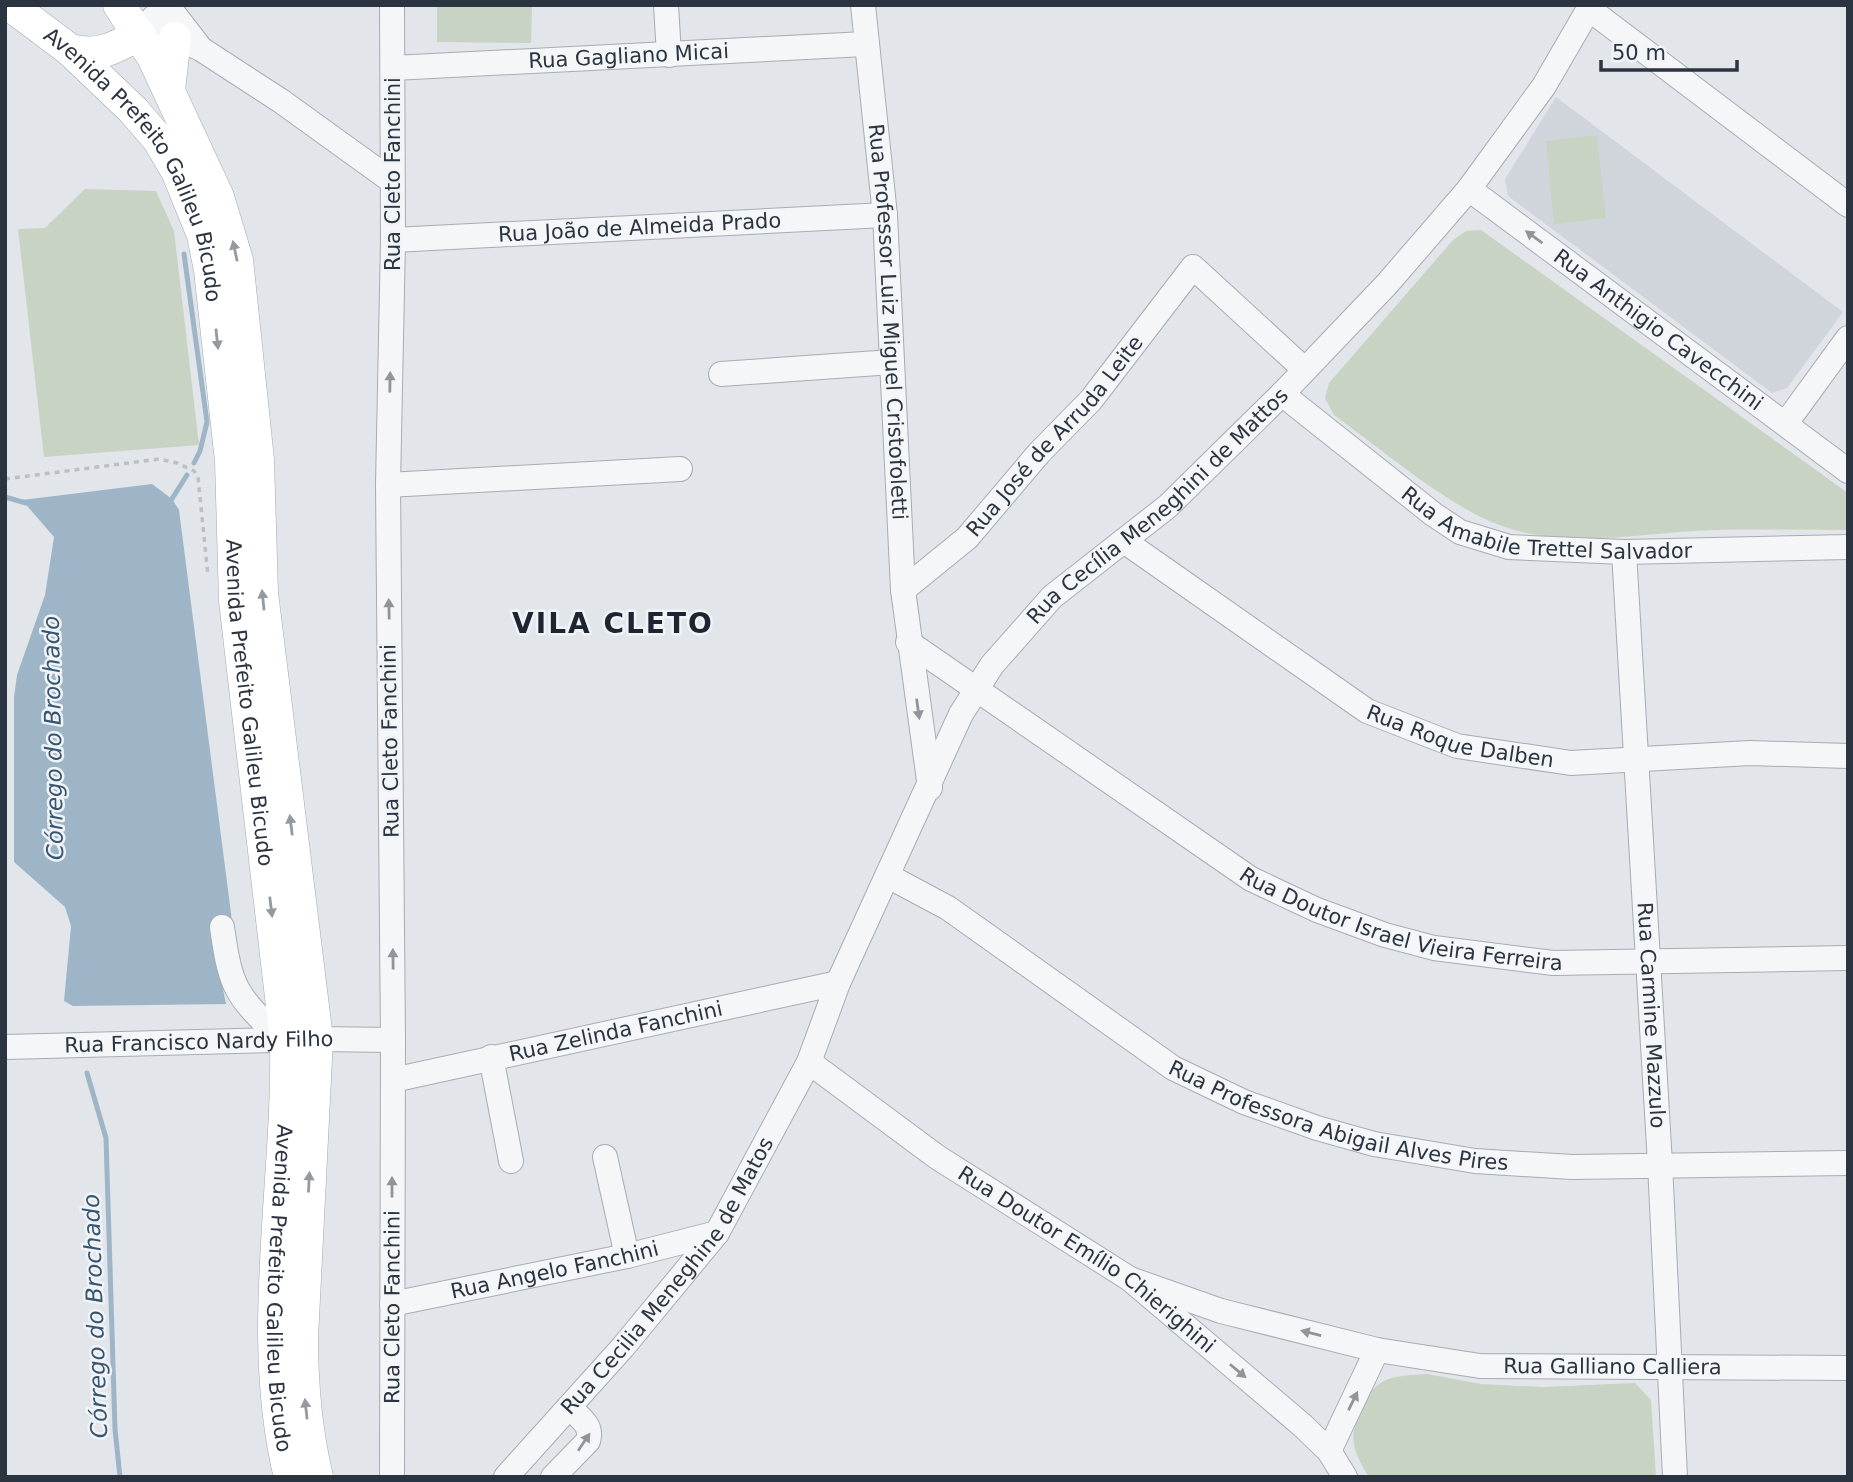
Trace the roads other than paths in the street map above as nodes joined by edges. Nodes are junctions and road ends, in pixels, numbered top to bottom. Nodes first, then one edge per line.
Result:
1 (10, 5) edge
2 (392, 5) edge
3 (666, 5) edge
4 (863, 5) edge
5 (1590, 7) edge
6 (162, 21) edge
7 (865, 44) junction
8 (70, 50) junction
9 (669, 55) junction
10 (393, 68) junction
11 (393, 181) junction
12 (1469, 190) junction
13 (1848, 205) edge
14 (885, 215) junction
15 (393, 240) junction
16 (1848, 338) edge
17 (892, 362) junction
18 (1304, 369) junction
19 (720, 374) dead end
20 (1282, 394) junction
21 (1786, 423) junction
22 (680, 469) dead end
23 (1848, 471) edge
24 (388, 485) junction
25 (1125, 541) junction
26 (1848, 547) edge
27 (1624, 552) junction
28 (903, 590) junction
29 (908, 642) junction
30 (976, 687) junction
31 (1848, 756) edge
32 (1637, 761) junction
33 (930, 788) junction
34 (888, 876) junction
35 (222, 928) dead end
36 (1848, 958) edge
37 (1648, 960) junction
38 (838, 983) junction
39 (295, 1040) junction
40 (394, 1040) junction
41 (5, 1047) edge
42 (491, 1057) junction
43 (809, 1062) junction
44 (393, 1080) junction
45 (605, 1157) dead end
46 (511, 1161) dead end
47 (1848, 1163) edge
48 (1660, 1164) junction
49 (717, 1233) junction
50 (627, 1256) junction
51 (1130, 1279) junction
52 (392, 1304) junction
53 (1221, 1311) junction
54 (1200, 1339) junction
55 (1377, 1350) junction
56 (1848, 1368) edge
57 (1670, 1369) junction
58 (569, 1407) junction
59 (1329, 1451) junction
60 (290, 1477) edge
61 (317, 1477) edge
62 (391, 1477) edge
63 (506, 1477) edge
64 (554, 1477) edge
65 (1345, 1477) edge
66 (1675, 1477) edge

1 - 8 main road, Avenida Prefeito Galileu Bicudo
2 - 10 street, Rua Cleto Fanchini
3 - 9 street
4 - 7 street, Rua Professor Luiz Miguel Cristofoletti
5 - 12 street, Rua Cecília Meneghini de Mattos
5 - 13 street
6 - 8 main road
6 - 11 street
39 -> 6 main road, Avenida Prefeito Galileu Bicudo
7 - 9 street, Rua Gagliano Micai
7 - 14 street, Rua Professor Luiz Miguel Cristofoletti
8 -> 39 main road, Avenida Prefeito Galileu Bicudo
9 - 10 street, Rua Gagliano Micai
10 - 11 street, Rua Cleto Fanchini
11 - 15 street, Rua Cleto Fanchini
12 - 18 street, Rua Cecília Meneghini de Mattos
21 -> 12 street, Rua Anthigio Cavecchini
14 - 15 street, Rua João de Almeida Prado
14 - 17 street, Rua Professor Luiz Miguel Cristofoletti
24 -> 15 street, Rua Cleto Fanchini
16 - 21 street
17 - 19 street
17 - 28 street, Rua Professor Luiz Miguel Cristofoletti
18 - 20 street, Rua Cecília Meneghini de Mattos
18 - 28 street, Rua José de Arruda Leite
20 - 25 street, Rua Cecília Meneghini de Mattos
20 - 27 street, Rua Amabile Trettel Salvador
21 - 23 street, Rua Anthigio Cavecchini
22 - 24 street
40 -> 24 street, Rua Cleto Fanchini
25 - 30 street, Rua Cecília Meneghini de Mattos
25 - 32 street, Rua Roque Dalben
26 - 27 street, Rua Amabile Trettel Salvador
27 - 32 street, Rua Carmine Mazzulo
28 - 29 street, Rua Professor Luiz Miguel Cristofoletti
29 - 30 street
29 -> 33 street, Rua Professor Luiz Miguel Cristofoletti
30 - 33 street, Rua Cecília Meneghini de Mattos
30 - 37 street, Rua Doutor Israel Vieira Ferreira
31 - 32 street, Rua Roque Dalben
32 - 37 street, Rua Carmine Mazzulo
33 - 34 street, Rua Cecília Meneghini de Mattos
34 - 38 street, Rua Cecília Meneghini de Mattos
34 - 48 street, Rua Professora Abigail Alves Pires
35 - 39 street
36 - 37 street, Rua Doutor Israel Vieira Ferreira
37 - 48 street, Rua Carmine Mazzulo
38 - 42 street, Rua Zelinda Fanchini
38 - 43 street, Rua Cecília Meneghini de Mattos
39 - 40 street, Rua Francisco Nardy Filho
39 - 41 street, Rua Francisco Nardy Filho
39 - 60 main road, Avenida Prefeito Galileu Bicudo
61 -> 39 main road, Avenida Prefeito Galileu Bicudo
40 - 44 street, Rua Cleto Fanchini
42 - 44 street, Rua Zelinda Fanchini
42 - 46 street
43 - 49 street, Rua Cecilia Meneghine de Matos
43 - 51 street, Rua Doutor Emílio Chierighini
52 -> 44 street, Rua Cleto Fanchini
45 - 50 street
47 - 48 street, Rua Professora Abigail Alves Pires
48 - 57 street, Rua Carmine Mazzulo
49 - 50 street, Rua Angelo Fanchini
49 - 58 street, Rua Cecilia Meneghine de Matos
50 - 52 street, Rua Angelo Fanchini
51 - 53 street, Rua Galliano Calliera
51 - 54 street, Rua Doutor Emílio Chierighini
52 - 62 street, Rua Cleto Fanchini
53 - 54 street
55 -> 53 street, Rua Galliano Calliera
54 -> 59 street, Rua Doutor Emílio Chierighini
55 - 57 street, Rua Galliano Calliera
59 -> 55 street
56 - 57 street, Rua Galliano Calliera
57 - 66 street, Rua Carmine Mazzulo
58 - 63 street, Rua Cecilia Meneghine de Matos
64 -> 58 street
59 - 65 street, Rua Doutor Emílio Chierighini

